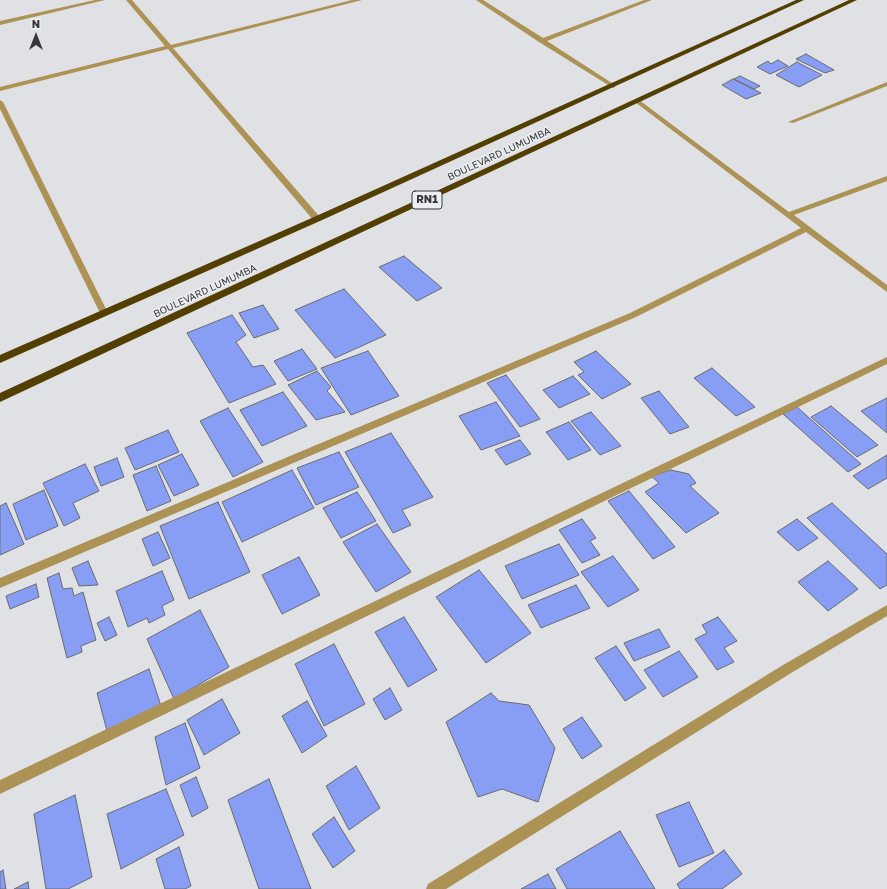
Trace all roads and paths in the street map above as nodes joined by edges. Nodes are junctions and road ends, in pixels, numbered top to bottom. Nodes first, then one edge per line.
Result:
1 (102, 0) edge
2 (129, 0) edge
3 (359, 0) edge
4 (479, 0) edge
5 (649, 0) edge
6 (801, 0) edge
7 (854, 0) edge
8 (0, 23) edge
9 (541, 41) junction
10 (169, 46) junction
11 (887, 84) edge
12 (613, 86) junction
13 (0, 89) edge
14 (637, 101) junction
15 (0, 102) edge
16 (792, 122) dead end
17 (887, 178) edge
18 (787, 215) junction
19 (317, 219) junction
20 (806, 229) junction
21 (887, 289) edge
22 (104, 314) junction
23 (0, 359) edge
24 (887, 360) edge
25 (0, 398) edge
26 (0, 583) edge
27 (887, 610) edge
28 (0, 787) edge
29 (433, 889) edge

1 - 8 street
2 - 10 street
3 - 10 street
4 - 9 street
5 - 9 street
6 - 12 highway, BOULEVARD LUMUMBA / RN1
7 - 14 highway, BOULEVARD LUMUMBA / RN1
9 - 12 street
10 - 13 street
10 - 19 street
11 - 16 street
12 - 19 highway, BOULEVARD LUMUMBA / RN1
14 - 18 street
14 - 25 highway, BOULEVARD LUMUMBA / RN1
15 - 22 street
17 - 18 street
18 - 20 street
19 - 22 highway, BOULEVARD LUMUMBA / RN1
20 - 21 street
20 - 26 street
22 - 23 highway, BOULEVARD LUMUMBA / RN1
24 - 28 street
27 - 29 street

